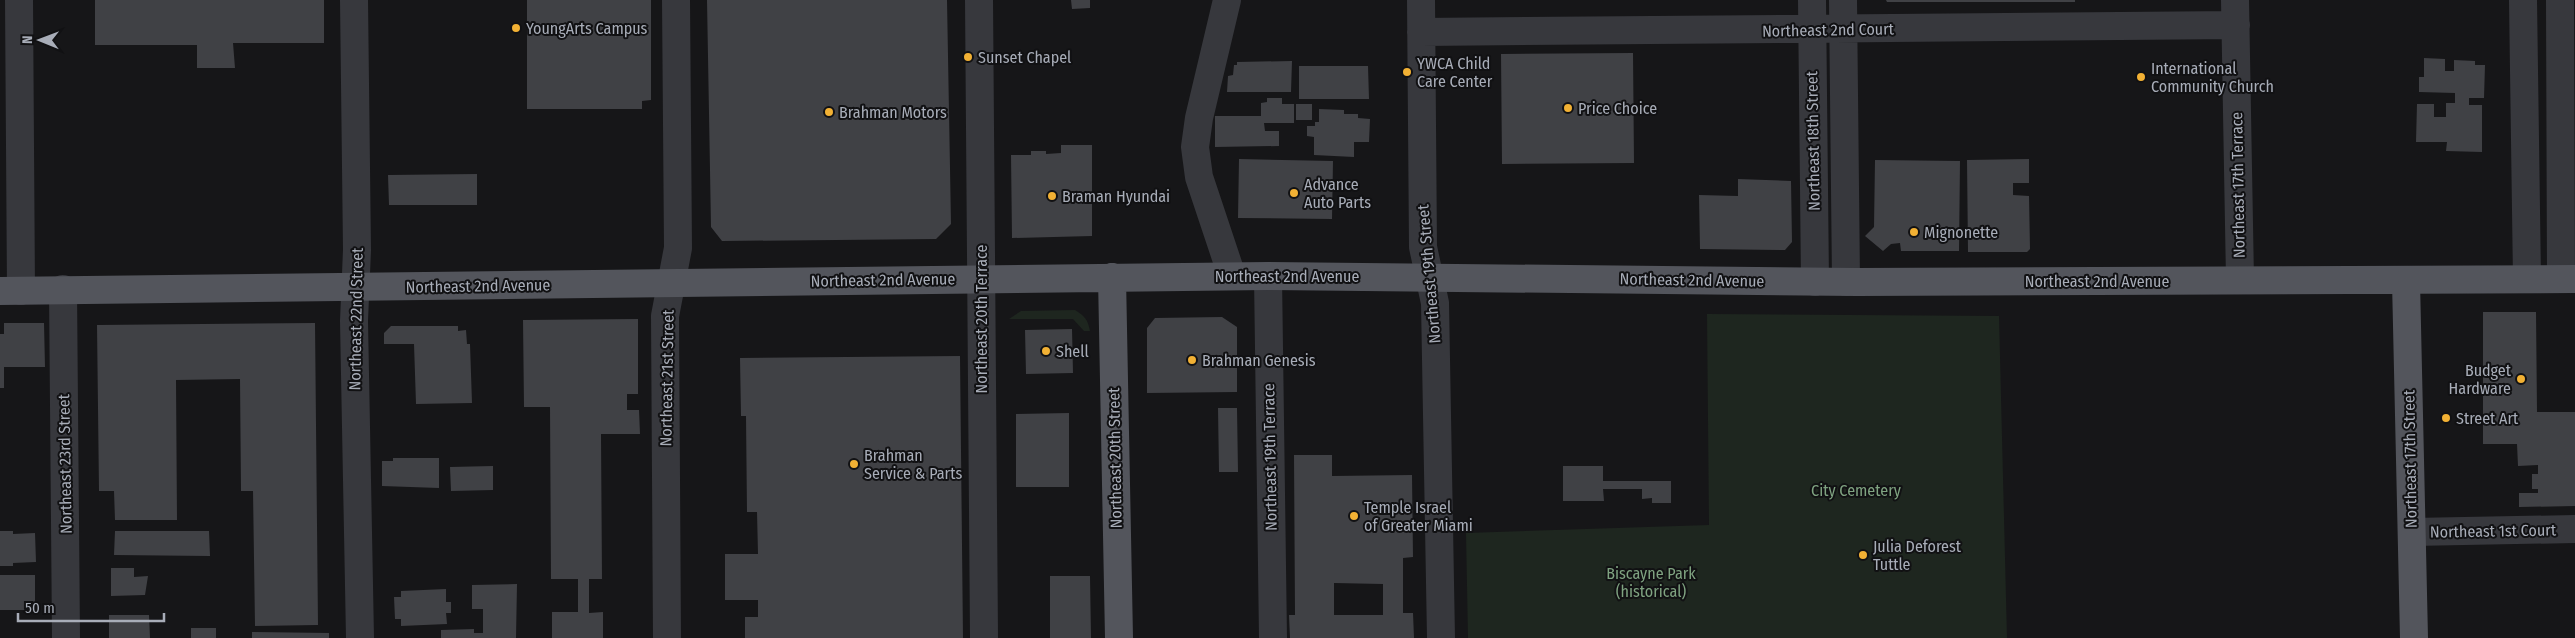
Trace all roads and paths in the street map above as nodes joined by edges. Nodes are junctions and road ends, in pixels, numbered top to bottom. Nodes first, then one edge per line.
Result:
1 (19, 0) edge
2 (354, 0) edge
3 (676, 0) edge
4 (979, 0) edge
5 (1227, 0) edge
6 (1420, 0) edge
7 (1812, 0) edge
8 (1843, 0) edge
9 (2524, 0) edge
10 (2560, 0) edge
11 (2236, 12) edge
12 (10, 29) edge
13 (1812, 30) junction
14 (1843, 30) junction
15 (1421, 32) junction
16 (1232, 276) junction
17 (1268, 276) junction
18 (1428, 276) junction
19 (1112, 277) junction
20 (980, 279) junction
21 (2527, 279) junction
22 (2568, 279) edge
23 (2240, 280) junction
24 (2406, 281) junction
25 (1815, 282) junction
26 (1846, 282) junction
27 (671, 283) junction
28 (356, 287) junction
29 (63, 289) junction
30 (11, 291) edge
31 (2575, 529) edge
32 (2412, 532) junction
33 (66, 638) edge
34 (360, 638) edge
35 (666, 638) edge
36 (984, 638) edge
37 (1119, 638) edge
38 (1273, 638) edge
39 (1441, 638) edge
40 (2414, 638) edge

1 - 12 street
2 - 28 street, Northeast 22nd Street
3 - 27 street, Northeast 21st Street
4 - 20 street, Northeast 20th Terrace
5 - 16 street
6 - 15 street, Northeast 19th Street
7 - 13 street, Northeast 18th Street
8 - 14 street, Northeast 18th Street
9 - 21 street
10 - 22 street
11 - 14 street, Northeast 2nd Court
11 - 23 street, Northeast 17th Terrace
12 - 30 street
13 - 14 street, Northeast 2nd Court
13 - 15 street, Northeast 2nd Court
13 - 25 street, Northeast 18th Street
14 - 26 street, Northeast 18th Street
15 - 18 street, Northeast 19th Street
16 - 17 main road, Northeast 2nd Avenue
16 - 19 main road, Northeast 2nd Avenue
17 - 18 main road, Northeast 2nd Avenue
17 - 38 street, Northeast 19th Terrace
18 - 25 main road, Northeast 2nd Avenue
18 - 39 street, Northeast 19th Street
19 - 20 main road, Northeast 2nd Avenue
19 - 37 main road, Northeast 20th Street
20 - 27 main road, Northeast 2nd Avenue
20 - 36 street, Northeast 20th Terrace
21 - 22 main road, Northeast 2nd Avenue
21 - 24 main road, Northeast 2nd Avenue
23 - 24 main road, Northeast 2nd Avenue
23 - 26 main road, Northeast 2nd Avenue
24 - 32 main road, Northeast 17th Street
25 - 26 main road, Northeast 2nd Avenue
27 - 28 main road, Northeast 2nd Avenue
27 - 35 street, Northeast 21st Street
28 - 29 main road, Northeast 2nd Avenue
28 - 34 street, Northeast 22nd Street
29 - 30 main road, Northeast 2nd Avenue
29 - 33 street, Northeast 23rd Street
31 - 32 street, Northeast 1st Court
32 - 40 main road, Northeast 17th Street

